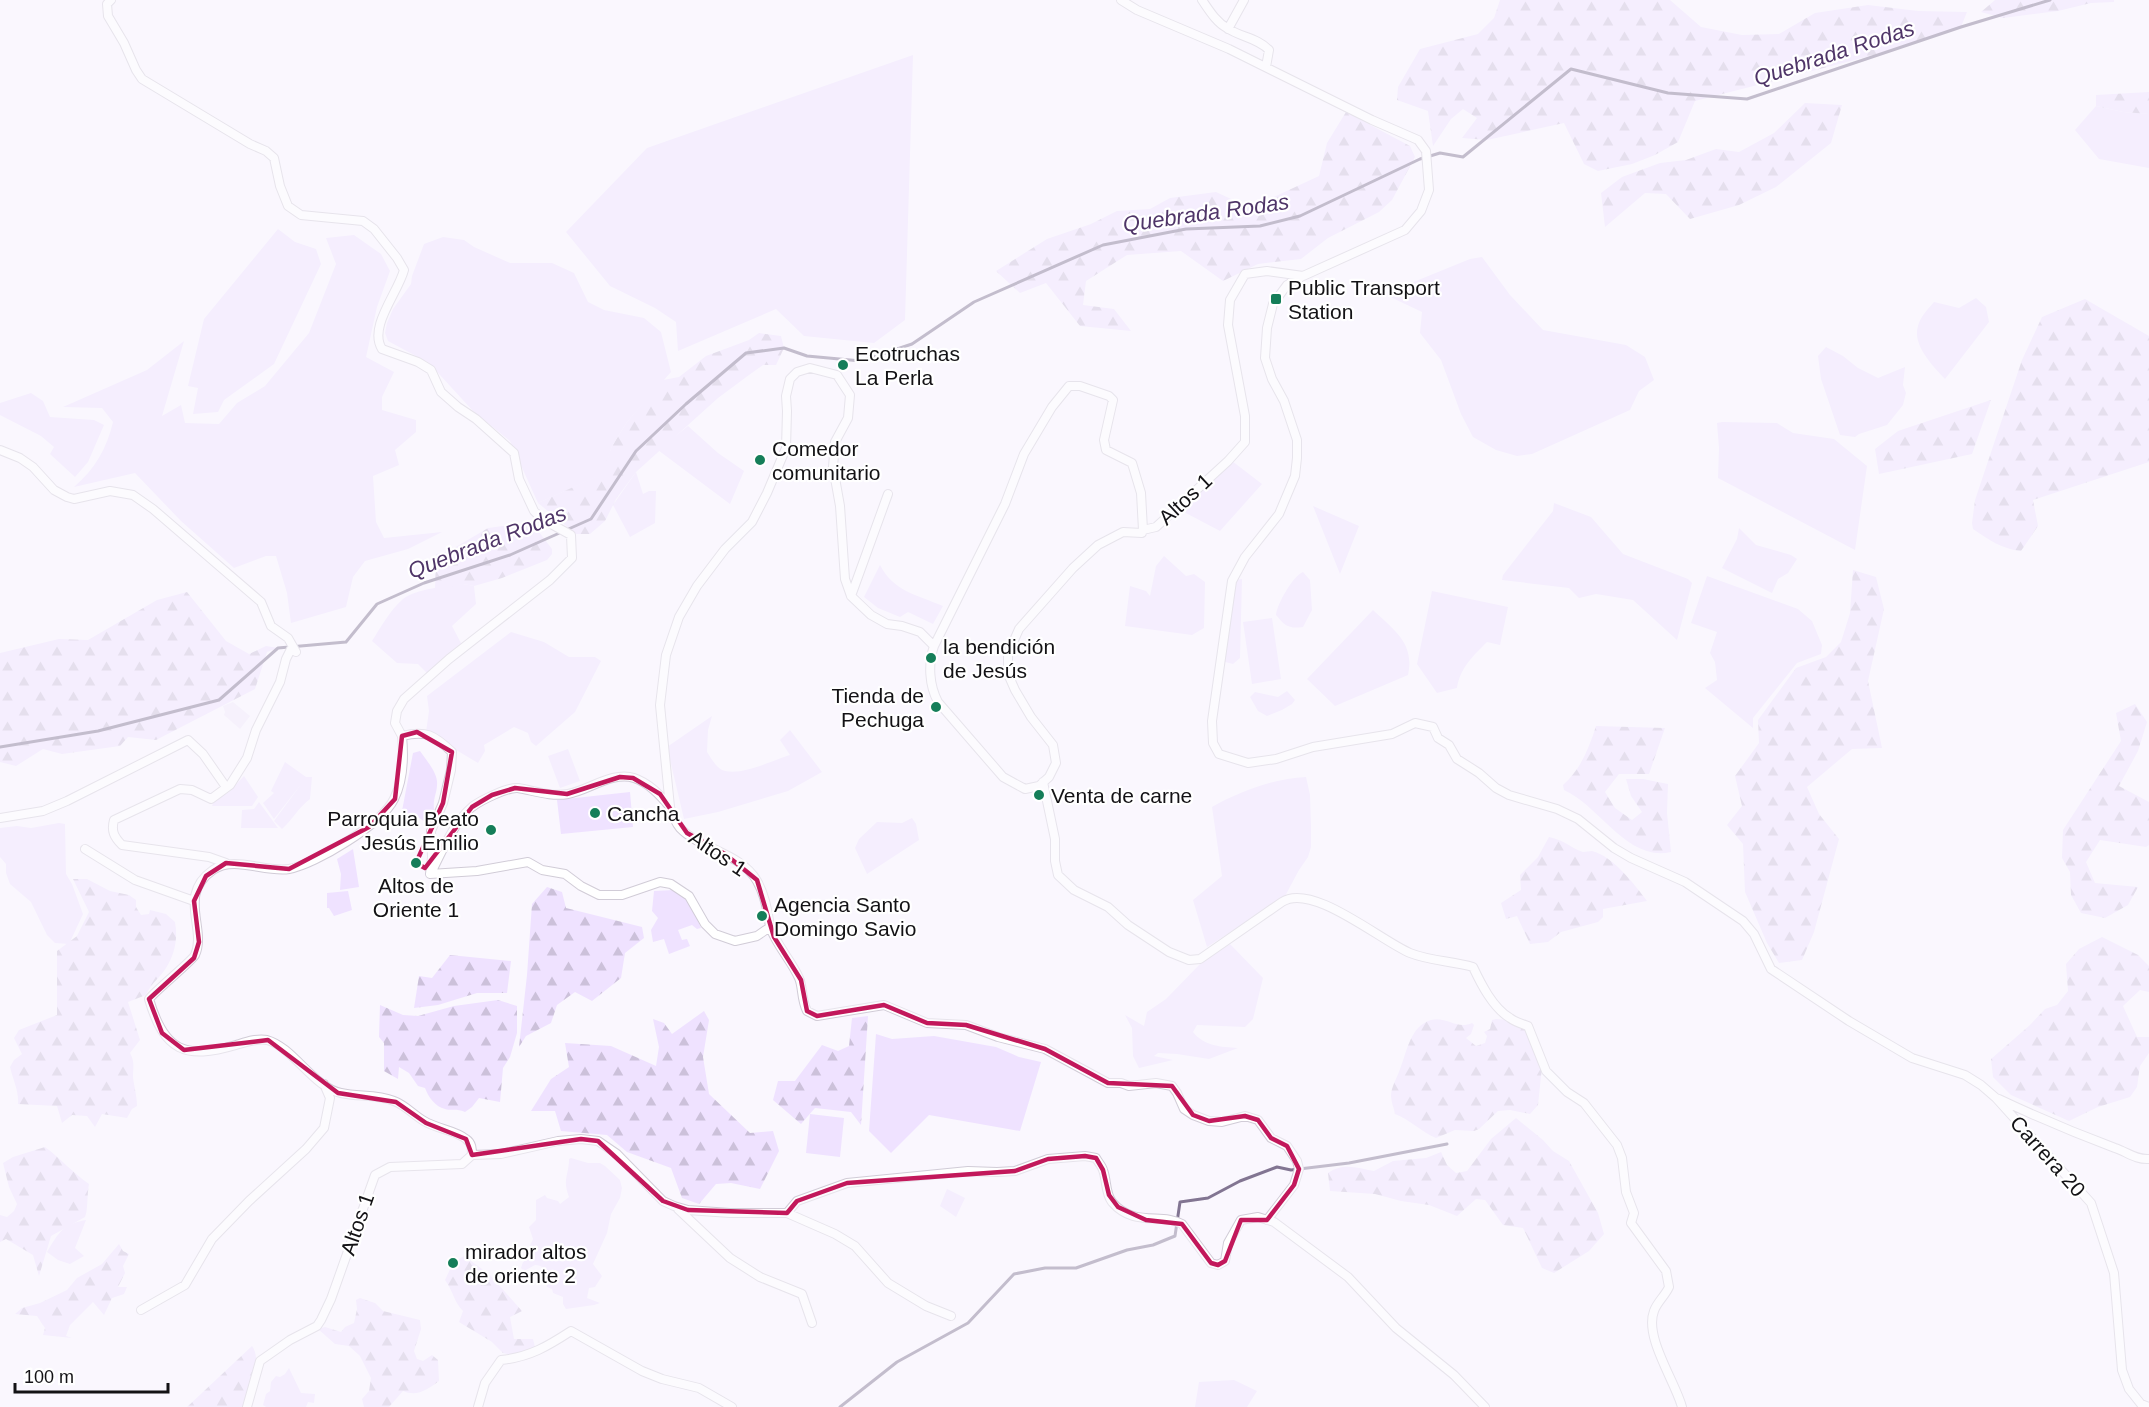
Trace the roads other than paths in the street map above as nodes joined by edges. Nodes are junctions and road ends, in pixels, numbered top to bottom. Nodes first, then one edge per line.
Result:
1 (111, 0) edge
2 (1121, 0) edge
3 (1202, 0) edge
4 (1244, 0) edge
5 (1228, 29) junction
6 (1266, 67) junction
7 (1302, 276) junction
8 (0, 450) edge
9 (888, 494) dead end
10 (1143, 530) junction
11 (851, 596) junction
12 (934, 646) junction
13 (402, 736) junction
14 (1043, 782) junction
15 (226, 787) junction
16 (670, 807) junction
17 (0, 818) edge
18 (85, 849) dead end
19 (226, 863) junction
20 (430, 874) junction
21 (194, 901) junction
22 (770, 927) junction
23 (324, 1084) junction
24 (1996, 1098) junction
25 (472, 1155) junction
26 (2149, 1159) edge
27 (674, 1206) junction
28 (787, 1214) junction
29 (1267, 1220) junction
30 (141, 1310) dead end
31 (951, 1316) dead end
32 (812, 1323) dead end
33 (247, 1407) edge
34 (478, 1407) edge
35 (732, 1407) edge
36 (1485, 1407) edge
37 (1682, 1407) edge
38 (2149, 1407) edge

1 - 13 street
2 - 6 street
3 - 5 street
4 - 5 street
5 - 6 street
6 - 7 street
7 - 10 street, Altos 1
7 - 24 street, Carrera 20
8 - 15 street
9 - 11 street
10 - 12 street
10 - 14 street, Altos 1
11 - 12 street
11 - 16 street, Altos 1
12 - 14 street
13 - 19 street
13 - 20 street
14 - 37 street
15 - 17 street
15 - 19 street
16 - 20 street
16 - 22 street, Altos 1
18 - 21 street
19 - 21 street
20 - 22 street
21 - 23 street
22 - 29 street, Altos 1
23 - 25 street
23 - 30 street
24 - 26 street
24 - 38 street, Carrera 20
25 - 27 street, Altos 1
25 - 33 street, Altos 1
27 - 28 street
27 - 32 street, Altos 1
28 - 29 street
28 - 31 street
29 - 36 street
34 - 35 street

